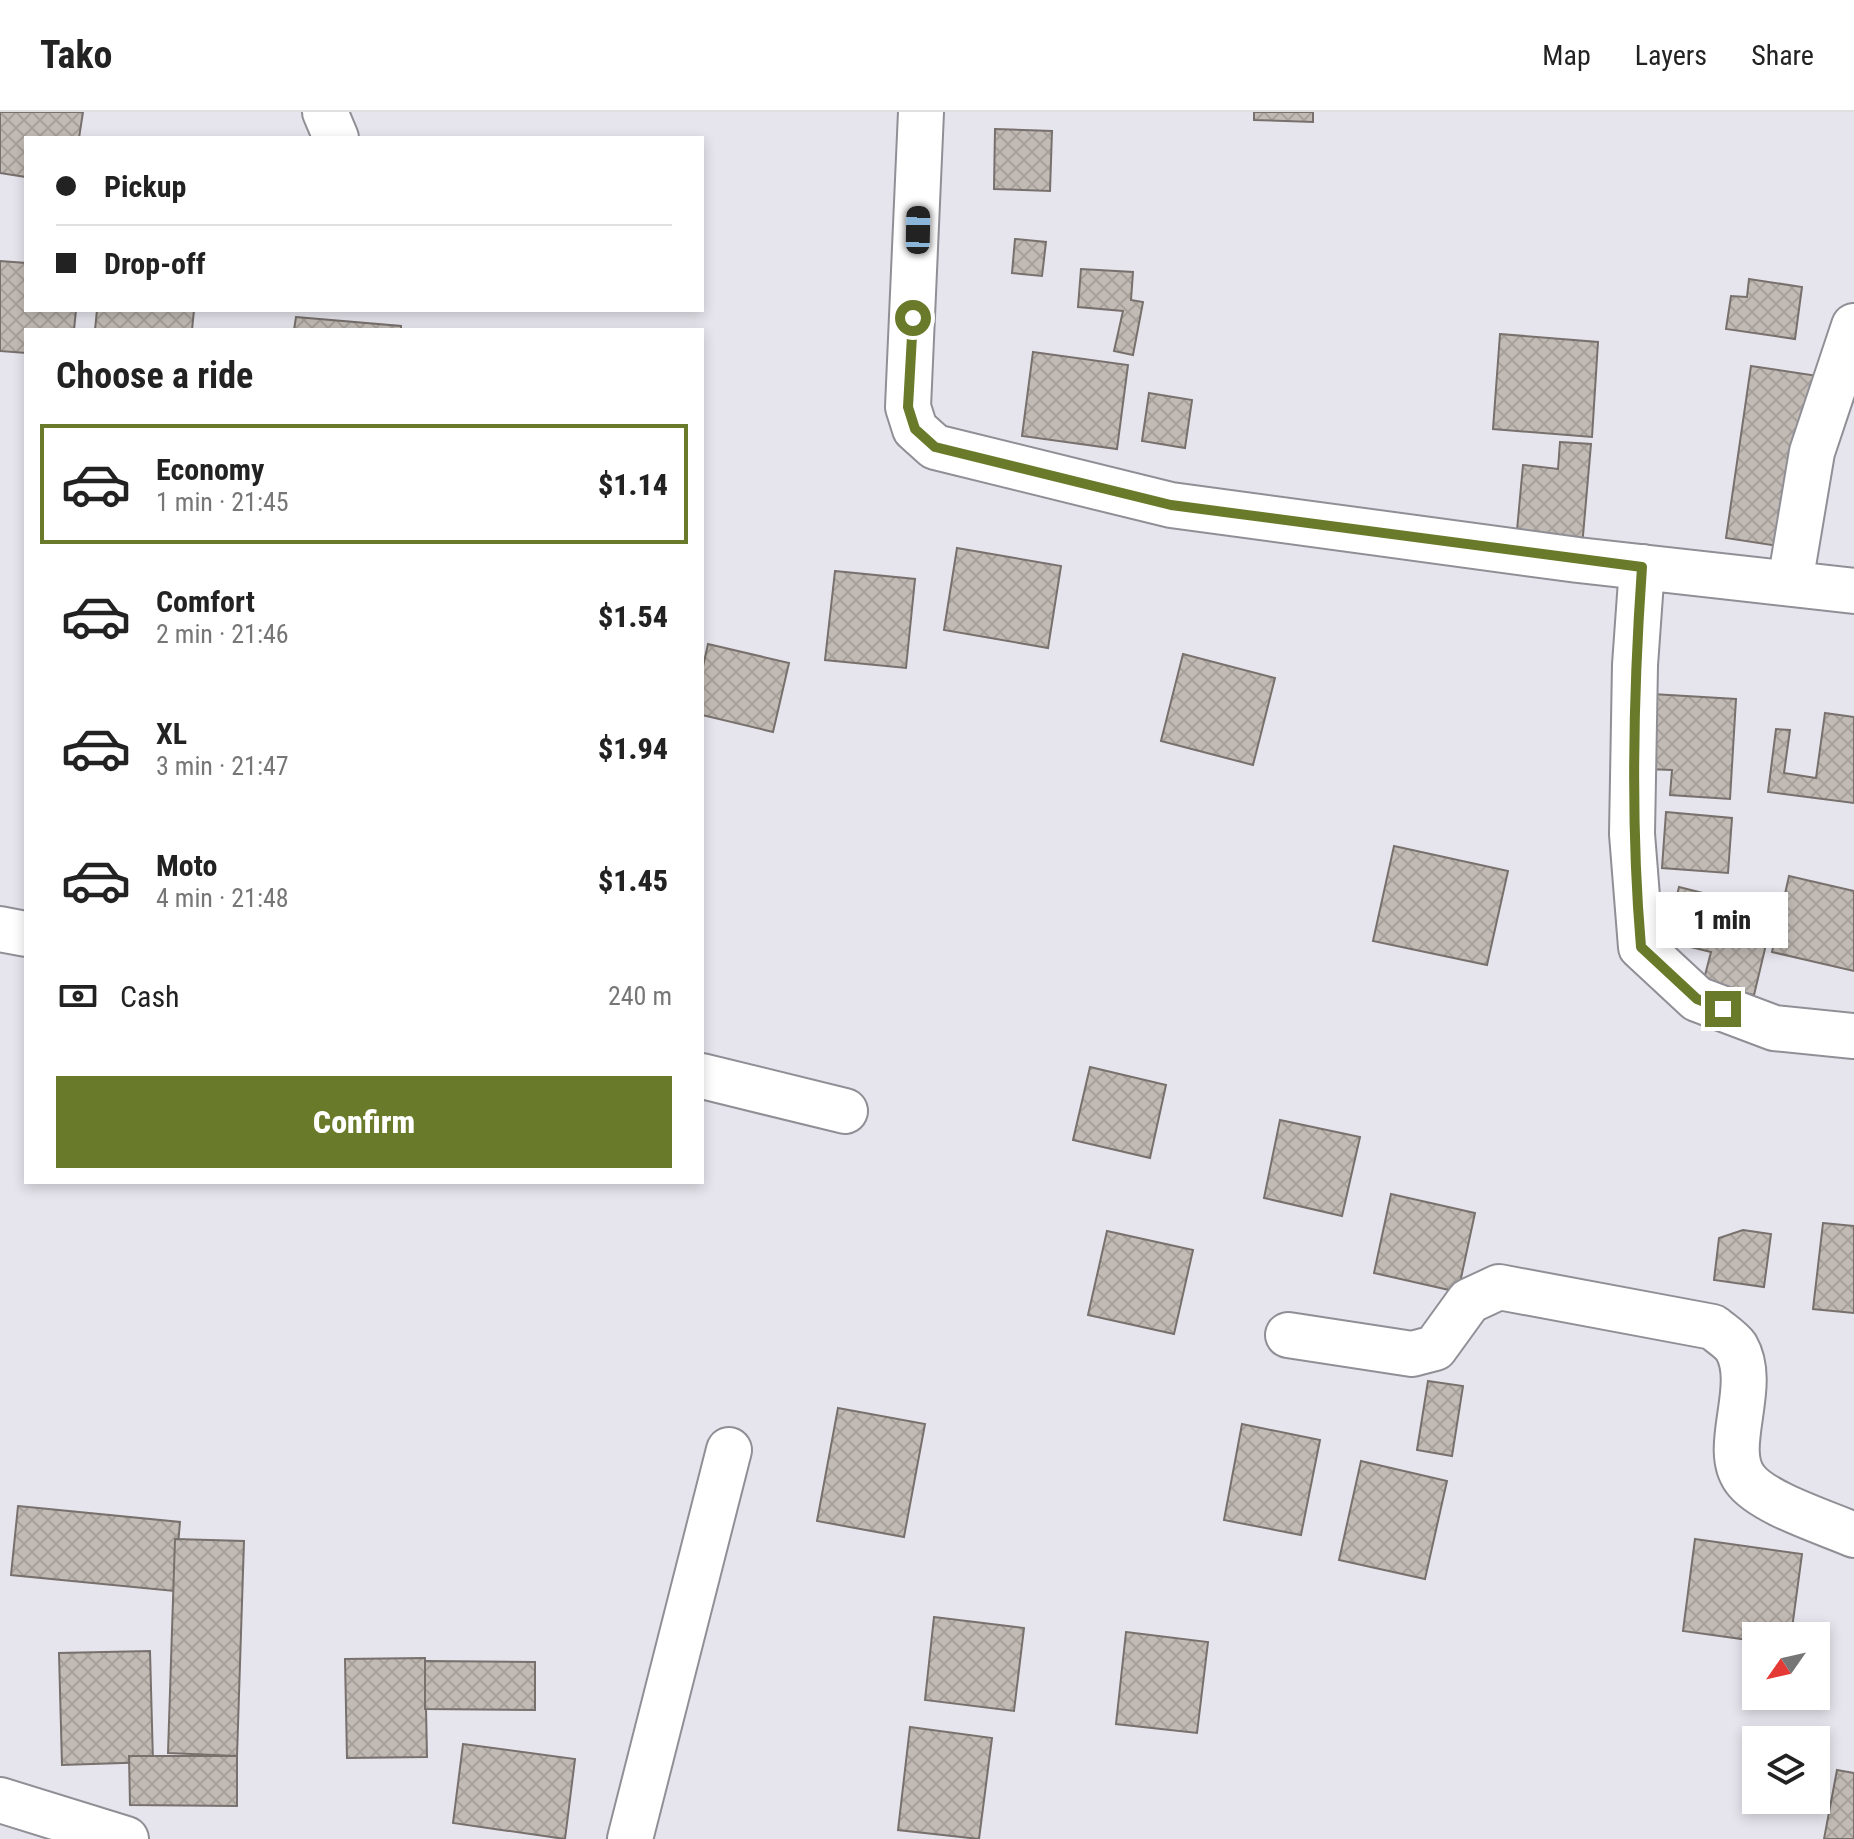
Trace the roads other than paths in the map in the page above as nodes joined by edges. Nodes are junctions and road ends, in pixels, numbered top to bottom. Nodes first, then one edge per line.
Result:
1 (325, 112) edge
2 (921, 112) edge
3 (335, 136) edge
4 (1854, 326) edge
5 (1642, 567) junction
6 (1790, 583) junction
7 (1854, 591) edge
8 (0, 929) edge
9 (24, 934) edge
10 (1854, 1036) edge
11 (704, 1076) edge
12 (845, 1111) dead end
13 (1288, 1335) dead end
14 (729, 1450) dead end
15 (1854, 1535) edge
16 (0, 1800) edge
17 (78, 1832) edge
18 (126, 1839) edge
19 (630, 1839) edge

1 - 3 street
2 - 5 street
4 - 6 street
5 - 6 street
5 - 10 street
6 - 7 street
8 - 9 street
11 - 12 street
13 - 15 street
14 - 19 street
16 - 17 street
17 - 18 street

